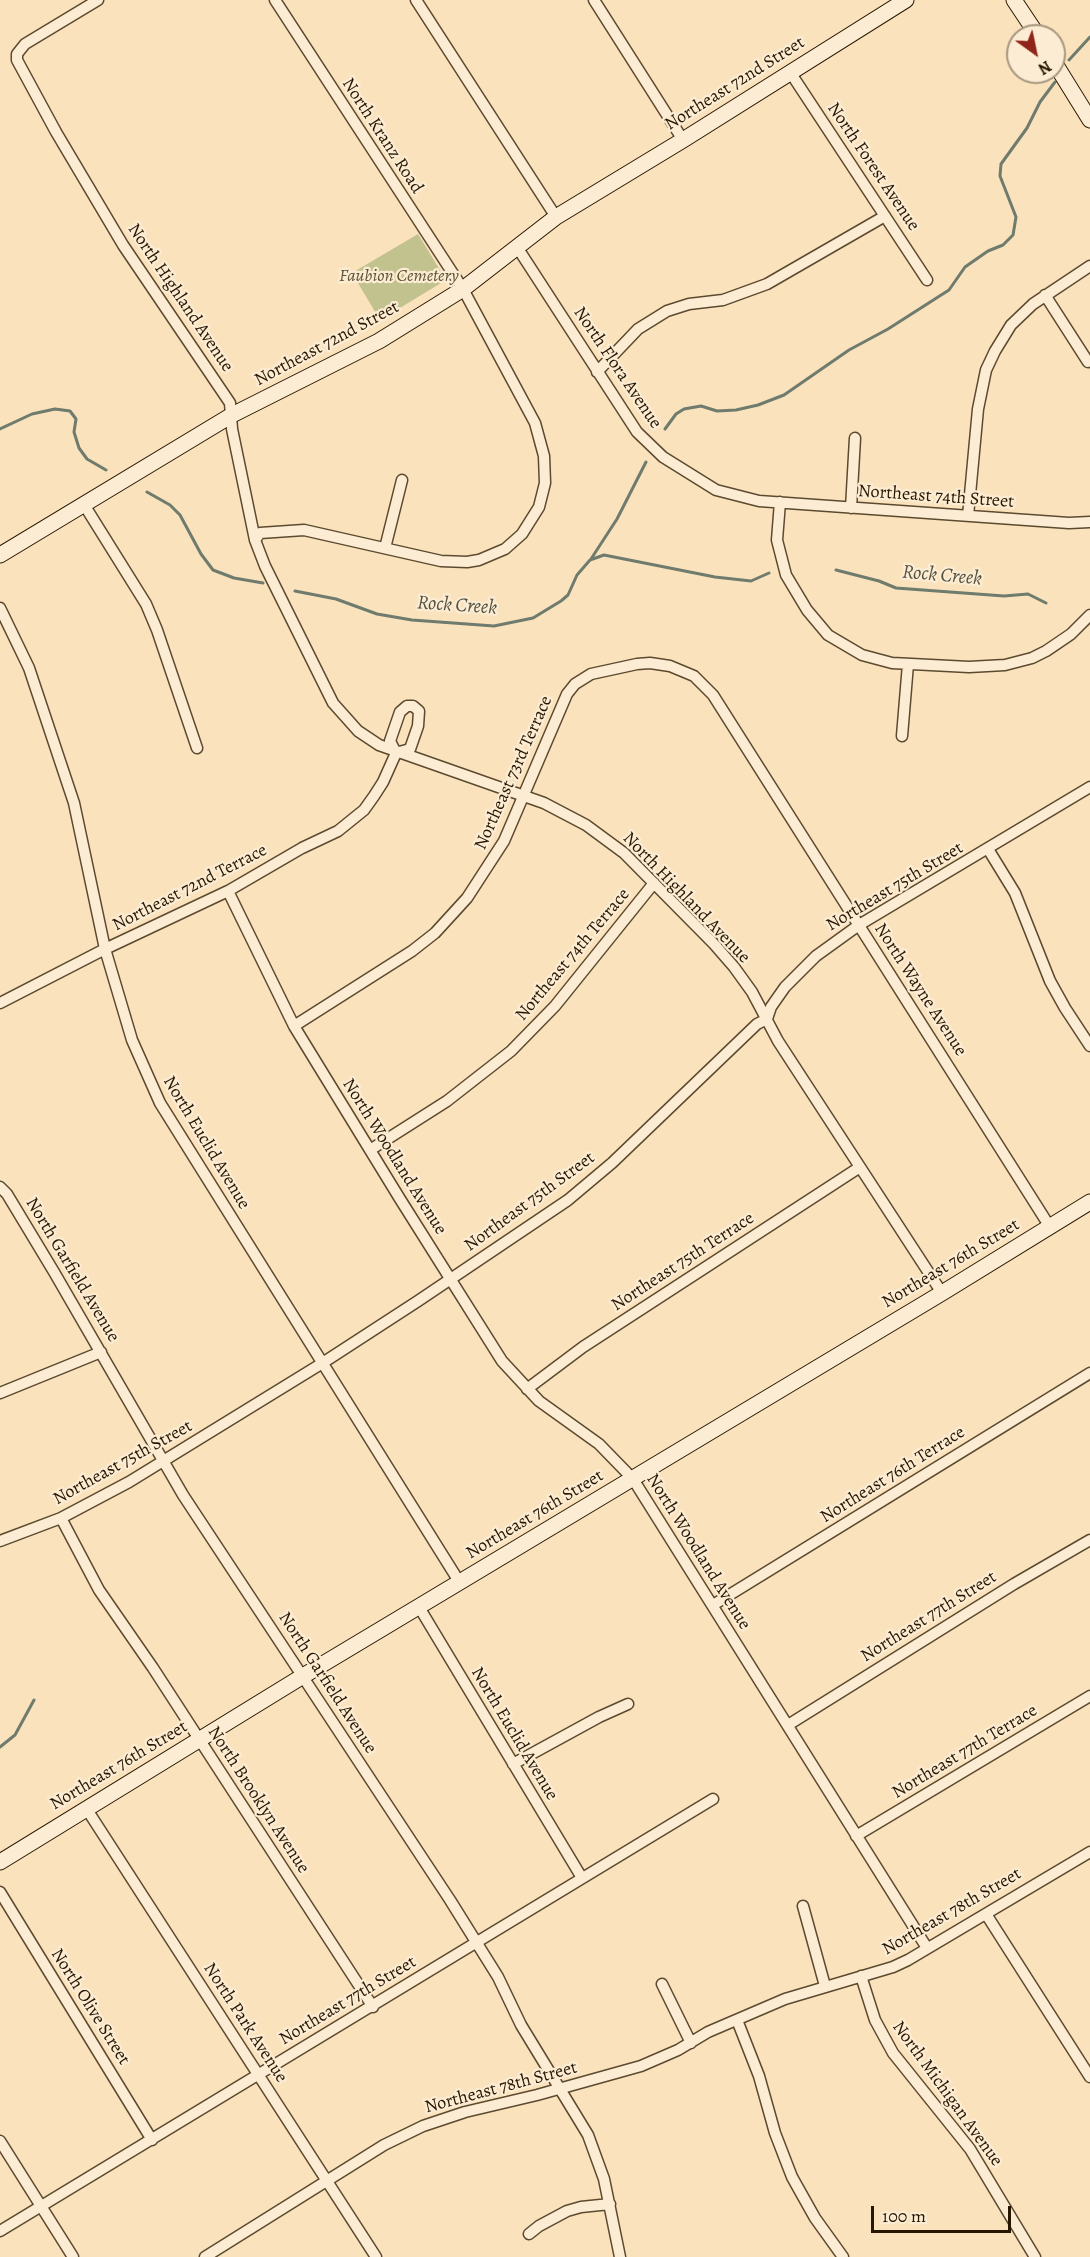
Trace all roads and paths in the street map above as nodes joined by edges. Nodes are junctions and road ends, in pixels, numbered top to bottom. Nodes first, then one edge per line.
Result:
1 (98, 0) edge
2 (275, 0) edge
3 (416, 0) edge
4 (594, 0) edge
5 (906, 0) edge
6 (1014, 0) edge
7 (1030, 24) edge
8 (790, 72) junction
9 (1066, 81) edge
10 (1090, 120) edge
11 (683, 140) junction
12 (885, 216) junction
13 (556, 217) junction
14 (517, 247) junction
15 (1090, 266) edge
16 (927, 280) dead end
17 (463, 289) junction
18 (1045, 295) junction
19 (1088, 362) dead end
20 (597, 372) junction
21 (232, 415) junction
22 (855, 438) dead end
23 (402, 480) dead end
24 (780, 502) junction
25 (83, 503) junction
26 (851, 508) junction
27 (968, 516) junction
28 (1090, 522) edge
29 (255, 540) junction
30 (385, 548) junction
31 (0, 555) edge
32 (0, 608) edge
33 (1090, 615) edge
34 (908, 664) junction
35 (670, 666) joint
36 (902, 736) dead end
37 (197, 748) dead end
38 (396, 753) junction
39 (1090, 787) edge
40 (523, 794) junction
41 (988, 849) junction
42 (654, 883) junction
43 (228, 891) junction
44 (859, 925) junction
45 (105, 949) junction
46 (0, 1003) edge
47 (767, 1019) junction
48 (294, 1026) junction
49 (1090, 1046) edge
50 (370, 1150) junction
51 (860, 1167) junction
52 (0, 1187) edge
53 (1090, 1202) edge
54 (1050, 1227) junction
55 (450, 1279) junction
56 (942, 1293) junction
57 (101, 1352) junction
58 (321, 1364) junction
59 (1090, 1373) edge
60 (527, 1389) junction
61 (0, 1393) edge
62 (163, 1461) junction
63 (633, 1479) junction
64 (61, 1518) junction
65 (1090, 1540) edge
66 (0, 1541) edge
67 (460, 1583) junction
68 (713, 1605) junction
69 (419, 1607) junction
70 (303, 1676) junction
71 (1090, 1696) edge
72 (628, 1704) dead end
73 (788, 1725) junction
74 (199, 1740) junction
75 (513, 1764) junction
76 (713, 1799) dead end
77 (86, 1808) junction
78 (856, 1836) junction
79 (1090, 1852) edge
80 (0, 1862) edge
81 (582, 1878) junction
82 (0, 1892) edge
83 (803, 1906) dead end
84 (986, 1914) junction
85 (476, 1941) junction
86 (927, 1948) junction
87 (861, 1976) junction
88 (662, 1984) dead end
89 (825, 1986) junction
90 (373, 2007) junction
91 (737, 2020) junction
92 (691, 2043) junction
93 (259, 2074) junction
94 (1090, 2077) edge
95 (561, 2089) junction
96 (152, 2140) junction
97 (0, 2141) edge
98 (327, 2181) junction
99 (610, 2204) junction
100 (43, 2206) junction
101 (0, 2231) edge
102 (529, 2234) dead end
103 (219, 2253) edge
104 (73, 2257) edge
105 (205, 2257) edge
106 (376, 2257) edge
107 (620, 2257) edge
108 (843, 2257) edge
109 (1035, 2257) edge

1 - 21 street, North Highland Avenue
2 - 17 street, North Kranz Road
3 - 13 street
4 - 11 street
5 - 8 street, Northeast 72nd Street
6 - 7 street
8 - 11 street, Northeast 72nd Street
8 - 12 street, North Forest Avenue
9 - 10 street
11 - 13 street, Northeast 72nd Street
12 - 16 street, North Forest Avenue
12 - 20 street
13 - 14 street, Northeast 72nd Street
14 - 17 street, Northeast 72nd Street
14 - 20 street, North Flora Avenue
15 - 18 street
17 - 21 street, Northeast 72nd Street
17 - 30 street, North Kranz Road
18 - 19 street
18 - 27 street
20 - 24 street, North Flora Avenue
21 - 25 street, Northeast 72nd Street
21 - 29 street, North Highland Avenue
22 - 26 street
23 - 30 street
24 - 26 street, Northeast 74th Street
24 - 34 street
25 - 31 street, Northeast 72nd Street
25 - 37 street
26 - 27 street, Northeast 74th Street
27 - 28 street, Northeast 74th Street
29 - 30 street, North Kranz Road
29 - 38 street, North Highland Avenue
32 - 45 street, North Euclid Avenue
33 - 34 street
34 - 36 street
35 - 40 street, Northeast 73rd Terrace
35 - 44 street, North Wayne Avenue
38 - 40 street, North Highland Avenue
38 - 43 street, Northeast 72nd Terrace
39 - 41 street, Northeast 75th Street
40 - 42 street, North Highland Avenue
40 - 48 street, Northeast 73rd Terrace
41 - 44 street, Northeast 75th Street
41 - 49 street
42 - 47 street, North Highland Avenue
42 - 50 street, Northeast 74th Terrace
43 - 45 street, Northeast 72nd Terrace
43 - 48 street, North Woodland Avenue
44 - 47 street, Northeast 75th Street
44 - 54 street, North Wayne Avenue
45 - 46 street, Northeast 72nd Terrace
45 - 58 street, North Euclid Avenue
47 - 51 street, North Highland Avenue
47 - 55 street, Northeast 75th Street
48 - 50 street, North Woodland Avenue
50 - 55 street, North Woodland Avenue
51 - 56 street, North Highland Avenue
51 - 60 street, Northeast 75th Terrace
52 - 57 street, North Garfield Avenue
53 - 54 street, Northeast 76th Street
54 - 56 street, Northeast 76th Street
55 - 58 street, Northeast 75th Street
55 - 60 street, North Woodland Avenue
56 - 63 street, Northeast 76th Street
57 - 61 street
57 - 62 street, North Garfield Avenue
58 - 62 street, Northeast 75th Street
58 - 67 street, North Euclid Avenue
59 - 68 street, Northeast 76th Terrace
60 - 63 street, North Woodland Avenue
62 - 64 street, Northeast 75th Street
62 - 70 street, North Garfield Avenue
63 - 67 street, Northeast 76th Street
63 - 68 street, North Woodland Avenue
64 - 66 street, Northeast 75th Street
64 - 74 street, North Brooklyn Avenue
65 - 73 street, Northeast 77th Street
67 - 69 street, Northeast 76th Street
68 - 73 street, North Woodland Avenue
69 - 70 street, Northeast 76th Street
69 - 75 street, North Euclid Avenue
70 - 74 street, Northeast 76th Street
70 - 85 street, North Garfield Avenue
71 - 78 street, Northeast 77th Terrace
72 - 75 street
73 - 78 street, North Woodland Avenue
74 - 77 street, Northeast 76th Street
74 - 90 street, North Brooklyn Avenue
75 - 81 street, North Euclid Avenue
76 - 81 street, Northeast 77th Street
77 - 80 street, Northeast 76th Street
77 - 93 street, North Park Avenue
78 - 86 street, North Woodland Avenue
79 - 84 street, Northeast 78th Street
81 - 85 street, Northeast 77th Street
82 - 96 street, North Olive Street
83 - 89 street
84 - 86 street, Northeast 78th Street
84 - 94 street
85 - 90 street, Northeast 77th Street
85 - 95 street, North Garfield Avenue
86 - 87 street, Northeast 78th Street
87 - 89 street, Northeast 78th Street
87 - 109 street, North Michigan Avenue
88 - 92 street
89 - 91 street, Northeast 78th Street
90 - 93 street, Northeast 77th Street
91 - 92 street, Northeast 78th Street
91 - 108 street
92 - 95 street, Northeast 78th Street
93 - 96 street, Northeast 77th Street
93 - 98 street, North Park Avenue
95 - 98 street, Northeast 78th Street
95 - 99 street, North Garfield Avenue
96 - 100 street, Northeast 77th Street
97 - 100 street
98 - 103 street, Northeast 78th Street
98 - 106 street, North Park Avenue
99 - 102 street
99 - 107 street, North Garfield Avenue
100 - 101 street, Northeast 77th Street
100 - 104 street
103 - 105 street, Northeast 78th Street

